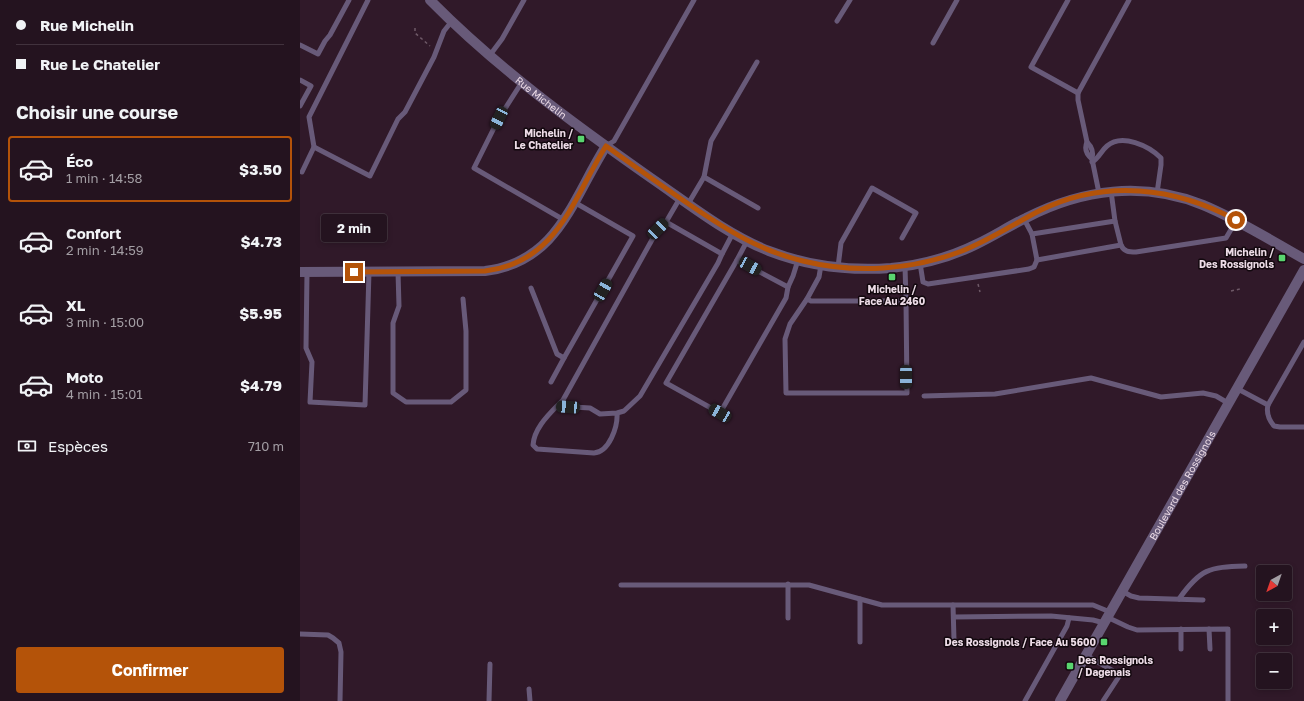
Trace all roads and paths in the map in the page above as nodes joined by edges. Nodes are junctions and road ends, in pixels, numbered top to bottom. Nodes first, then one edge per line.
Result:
1 (349, 0) edge
2 (368, 0) edge
3 (430, 0) edge
4 (524, 0) edge
5 (694, 0) edge
6 (850, 0) edge
7 (957, 0) edge
8 (1068, 0) edge
9 (1130, 0) edge
10 (837, 21) dead end
11 (452, 22) junction
12 (415, 28) dead end
13 (932, 43) dead end
14 (300, 45) edge
15 (433, 48) dead end
16 (490, 55) junction
17 (757, 62) dead end
18 (300, 80) edge
19 (522, 82) junction
20 (1078, 93) junction
21 (300, 106) edge
22 (606, 146) junction
23 (314, 147) junction
24 (1092, 161) junction
25 (302, 172) dead end
26 (704, 177) junction
27 (1112, 191) junction
28 (1099, 193) junction
29 (1158, 193) junction
30 (684, 201) junction
31 (574, 202) junction
32 (758, 208) dead end
33 (1024, 219) junction
34 (564, 220) junction
35 (1236, 220) junction
36 (1116, 221) junction
37 (666, 222) junction
38 (733, 233) junction
39 (1032, 234) junction
40 (902, 238) dead end
41 (747, 241) junction
42 (1121, 245) junction
43 (722, 254) junction
44 (1304, 259) edge
45 (737, 260) junction
46 (798, 260) junction
47 (1037, 260) junction
48 (920, 263) junction
49 (821, 265) junction
50 (905, 266) junction
51 (838, 267) junction
52 (1304, 270) edge
53 (304, 272) edge
54 (369, 272) junction
55 (398, 272) junction
56 (979, 286) dead end
57 (788, 287) junction
58 (531, 288) dead end
59 (1240, 290) dead end
60 (1231, 291) dead end
61 (980, 292) dead end
62 (463, 299) dead end
63 (807, 299) junction
64 (906, 301) junction
65 (1304, 342) edge
66 (564, 358) junction
67 (551, 382) dead end
68 (1236, 388) junction
69 (924, 396) dead end
70 (1228, 403) junction
71 (1268, 405) junction
72 (557, 406) junction
73 (617, 414) junction
74 (1304, 427) edge
75 (1245, 566) dead end
76 (788, 584) junction
77 (621, 585) dead end
78 (1122, 591) junction
79 (860, 599) junction
80 (1179, 599) junction
81 (1203, 600) dead end
82 (953, 605) junction
83 (954, 616) junction
84 (788, 618) dead end
85 (1069, 618) junction
86 (1107, 618) junction
87 (1209, 629) junction
88 (1181, 630) junction
89 (300, 634) edge
90 (954, 640) dead end
91 (860, 642) dead end
92 (1181, 649) dead end
93 (1210, 649) dead end
94 (1086, 655) junction
95 (490, 664) dead end
96 (529, 689) dead end
97 (340, 701) edge
98 (489, 701) edge
99 (530, 701) edge
100 (1025, 701) edge
101 (1060, 701) edge
102 (1103, 701) edge
103 (1228, 701) edge

1 - 14 lane
2 - 23 lane
3 - 11 street, Rue Michelin
4 - 16 lane
5 - 22 lane
6 - 10 lane
7 - 13 lane
8 - 20 lane
9 - 20 lane
11 - 16 street, Rue Michelin
11 - 23 lane
12 - 15 path
16 - 19 street, Rue Michelin
17 - 26 lane
18 - 21 lane
19 - 22 street, Rue Michelin
19 - 34 lane
20 - 24 lane
22 - 30 street, Rue Michelin
22 - 31 street
23 - 25 lane
24 - 28 lane
24 - 29 lane
26 - 30 lane
26 - 32 lane
27 - 28 street, Rue Michelin
27 - 29 street, Rue Michelin
27 - 36 lane
28 - 33 street, Rue Michelin
29 - 35 street, Rue Michelin
30 - 37 lane
30 - 38 street, Rue Michelin
31 - 34 street
31 - 66 lane
33 - 39 lane
33 - 48 street, Rue Michelin
34 - 55 street
35 - 42 lane
35 - 44 street, Rue Michelin
36 - 39 lane
36 - 42 lane
37 - 43 lane
37 - 72 lane
38 - 41 street, Rue Michelin
38 - 43 lane
39 - 47 lane
40 - 51 lane
41 - 45 lane
41 - 46 street, Rue Michelin
42 - 47 lane
43 - 73 lane
45 - 57 lane
45 - 57 lane
46 - 49 street, Rue Michelin
46 - 57 lane
47 - 48 lane
48 - 50 street, Rue Michelin
49 - 51 street, Rue Michelin
49 - 63 lane
50 - 51 street, Rue Michelin
50 - 64 lane
52 - 68 street, Boulevard des Rossignols
53 - 54 street
53 - 54 lane
54 - 55 street
55 - 62 lane
56 - 61 path
58 - 66 lane
59 - 60 path
63 - 64 lane
63 - 64 lane
65 - 71 lane
66 - 67 lane
68 - 70 street, Boulevard des Rossignols
68 - 71 lane
69 - 70 lane
70 - 78 street, Boulevard des Rossignols
71 - 74 lane
72 - 73 lane
72 - 73 lane
75 - 80 lane
76 - 77 lane
76 - 79 lane
76 - 84 lane
78 - 80 lane
78 - 86 street, Boulevard des Rossignols
79 - 82 lane
79 - 91 lane
80 - 81 lane
82 - 83 lane
82 - 86 lane
83 - 85 lane
83 - 90 lane
85 - 86 lane
85 - 100 lane
86 - 88 lane
86 - 94 street, Boulevard des Rossignols
87 - 88 lane
87 - 93 lane
87 - 103 lane
88 - 92 lane
89 - 97 lane
94 - 101 street, Boulevard des Rossignols
94 - 102 lane
95 - 98 lane
96 - 99 lane

